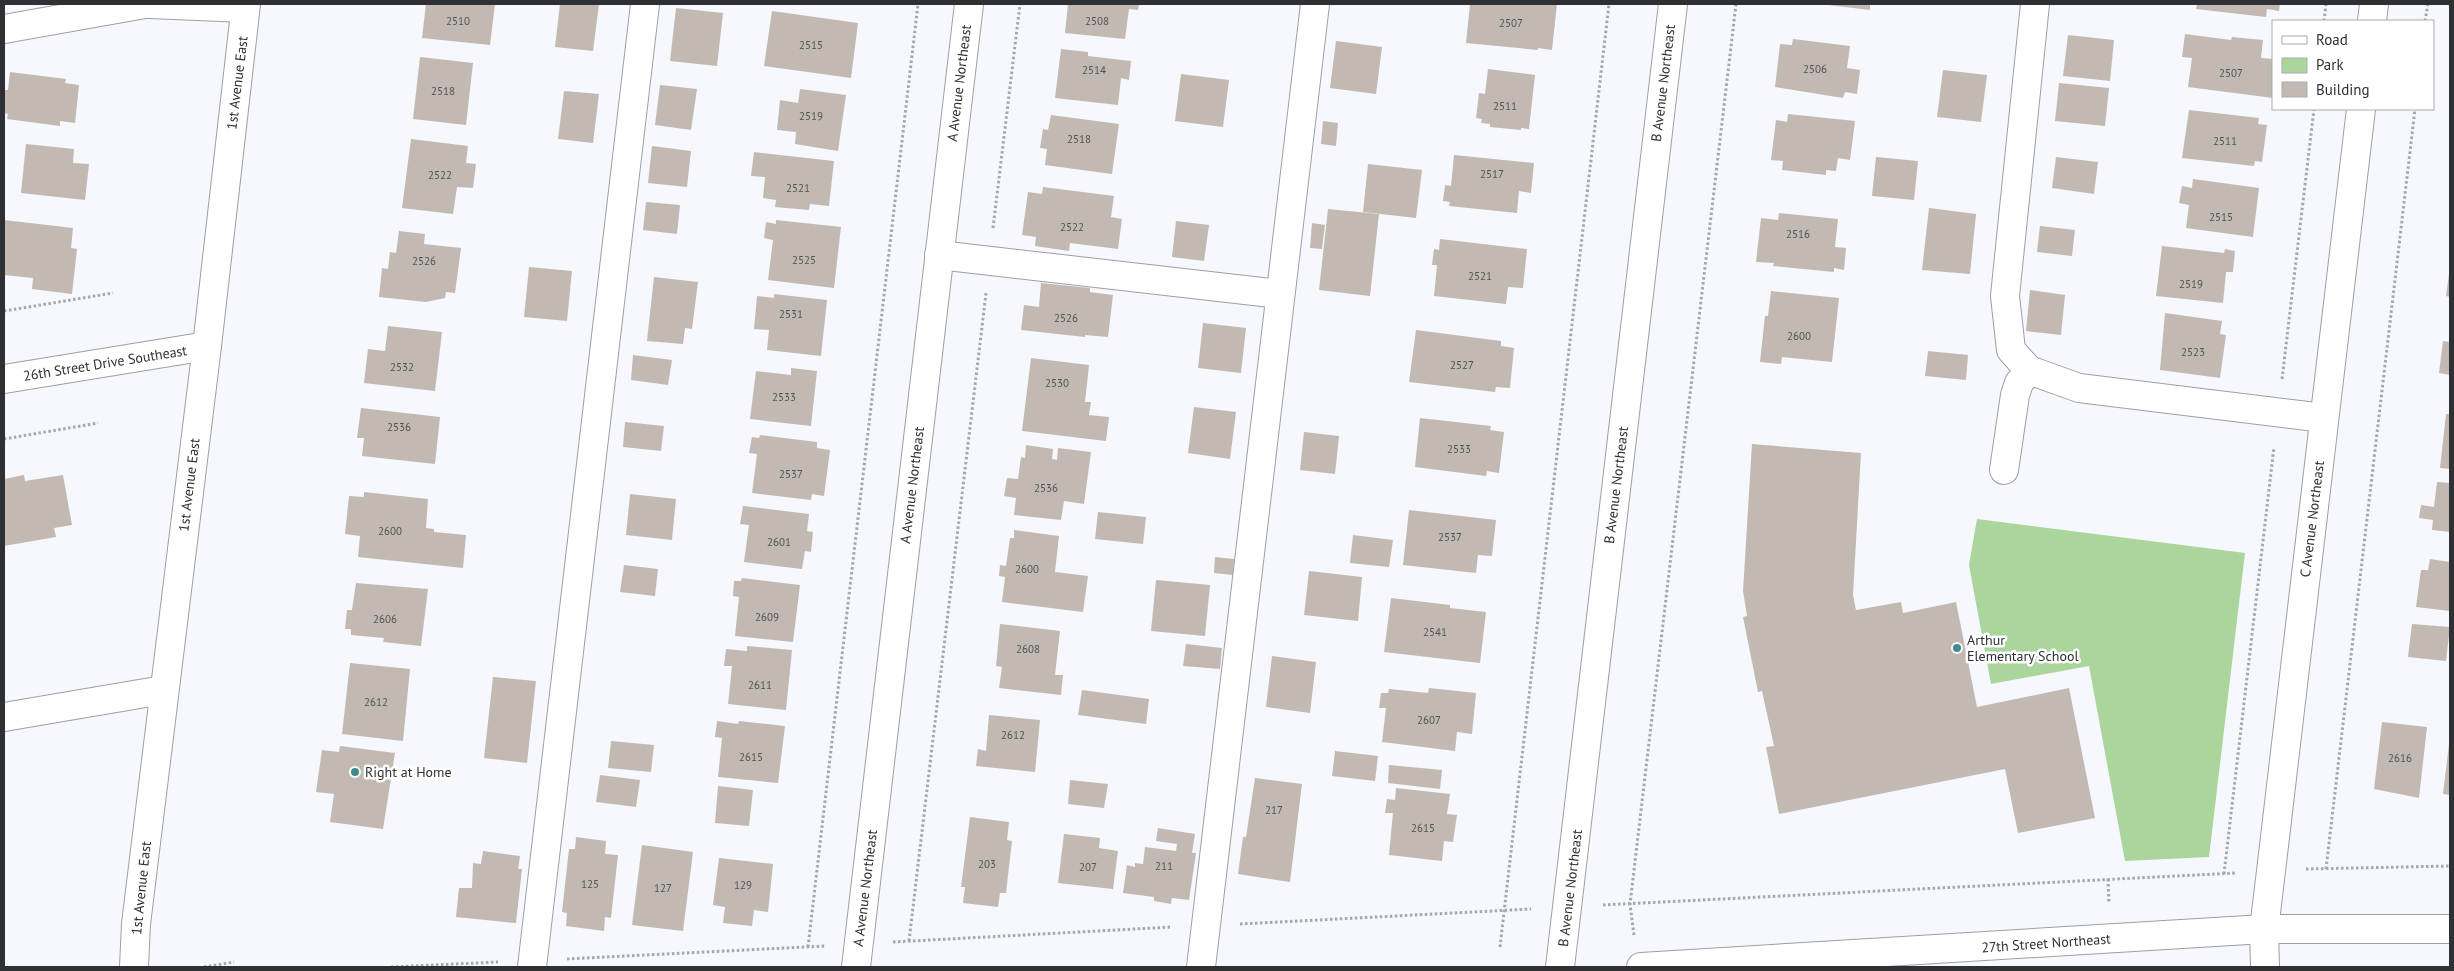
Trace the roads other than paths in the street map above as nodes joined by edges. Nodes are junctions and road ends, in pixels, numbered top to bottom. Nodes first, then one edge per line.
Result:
1 (145, 4) edge
2 (150, 4) edge
3 (645, 4) edge
4 (969, 4) edge
5 (1315, 4) edge
6 (1673, 4) edge
7 (2035, 4) edge
8 (2374, 4) edge
9 (246, 6) edge
10 (2372, 20) edge
11 (4, 29) edge
12 (2361, 110) edge
13 (939, 255) junction
14 (1280, 294) junction
15 (207, 346) junction
16 (2029, 370) junction
17 (4, 379) edge
18 (2324, 418) junction
19 (2004, 470) dead end
20 (163, 690) junction
21 (4, 717) edge
22 (2264, 929) junction
23 (2450, 929) edge
24 (1638, 955) edge
25 (532, 964) edge
26 (134, 967) edge
27 (856, 967) edge
28 (1201, 967) edge
29 (1560, 967) edge
30 (2265, 967) edge

1 - 11 street
2 - 9 street
3 - 25 street
4 - 13 street, A Avenue Northeast
5 - 14 street
6 - 29 street, B Avenue Northeast
7 - 16 street
8 - 10 street
9 - 15 street, 1st Avenue East
12 - 18 street, C Avenue Northeast
13 - 14 street
13 - 27 street, A Avenue Northeast
14 - 28 street
15 - 17 street, 26th Street Drive Southeast
15 - 20 street, 1st Avenue East
16 - 18 street
16 - 19 street
18 - 22 street, C Avenue Northeast
20 - 21 street
20 - 26 street, 1st Avenue East
22 - 23 street, 27th Street Northeast
22 - 24 street, 27th Street Northeast
22 - 30 street, C Avenue Northeast

